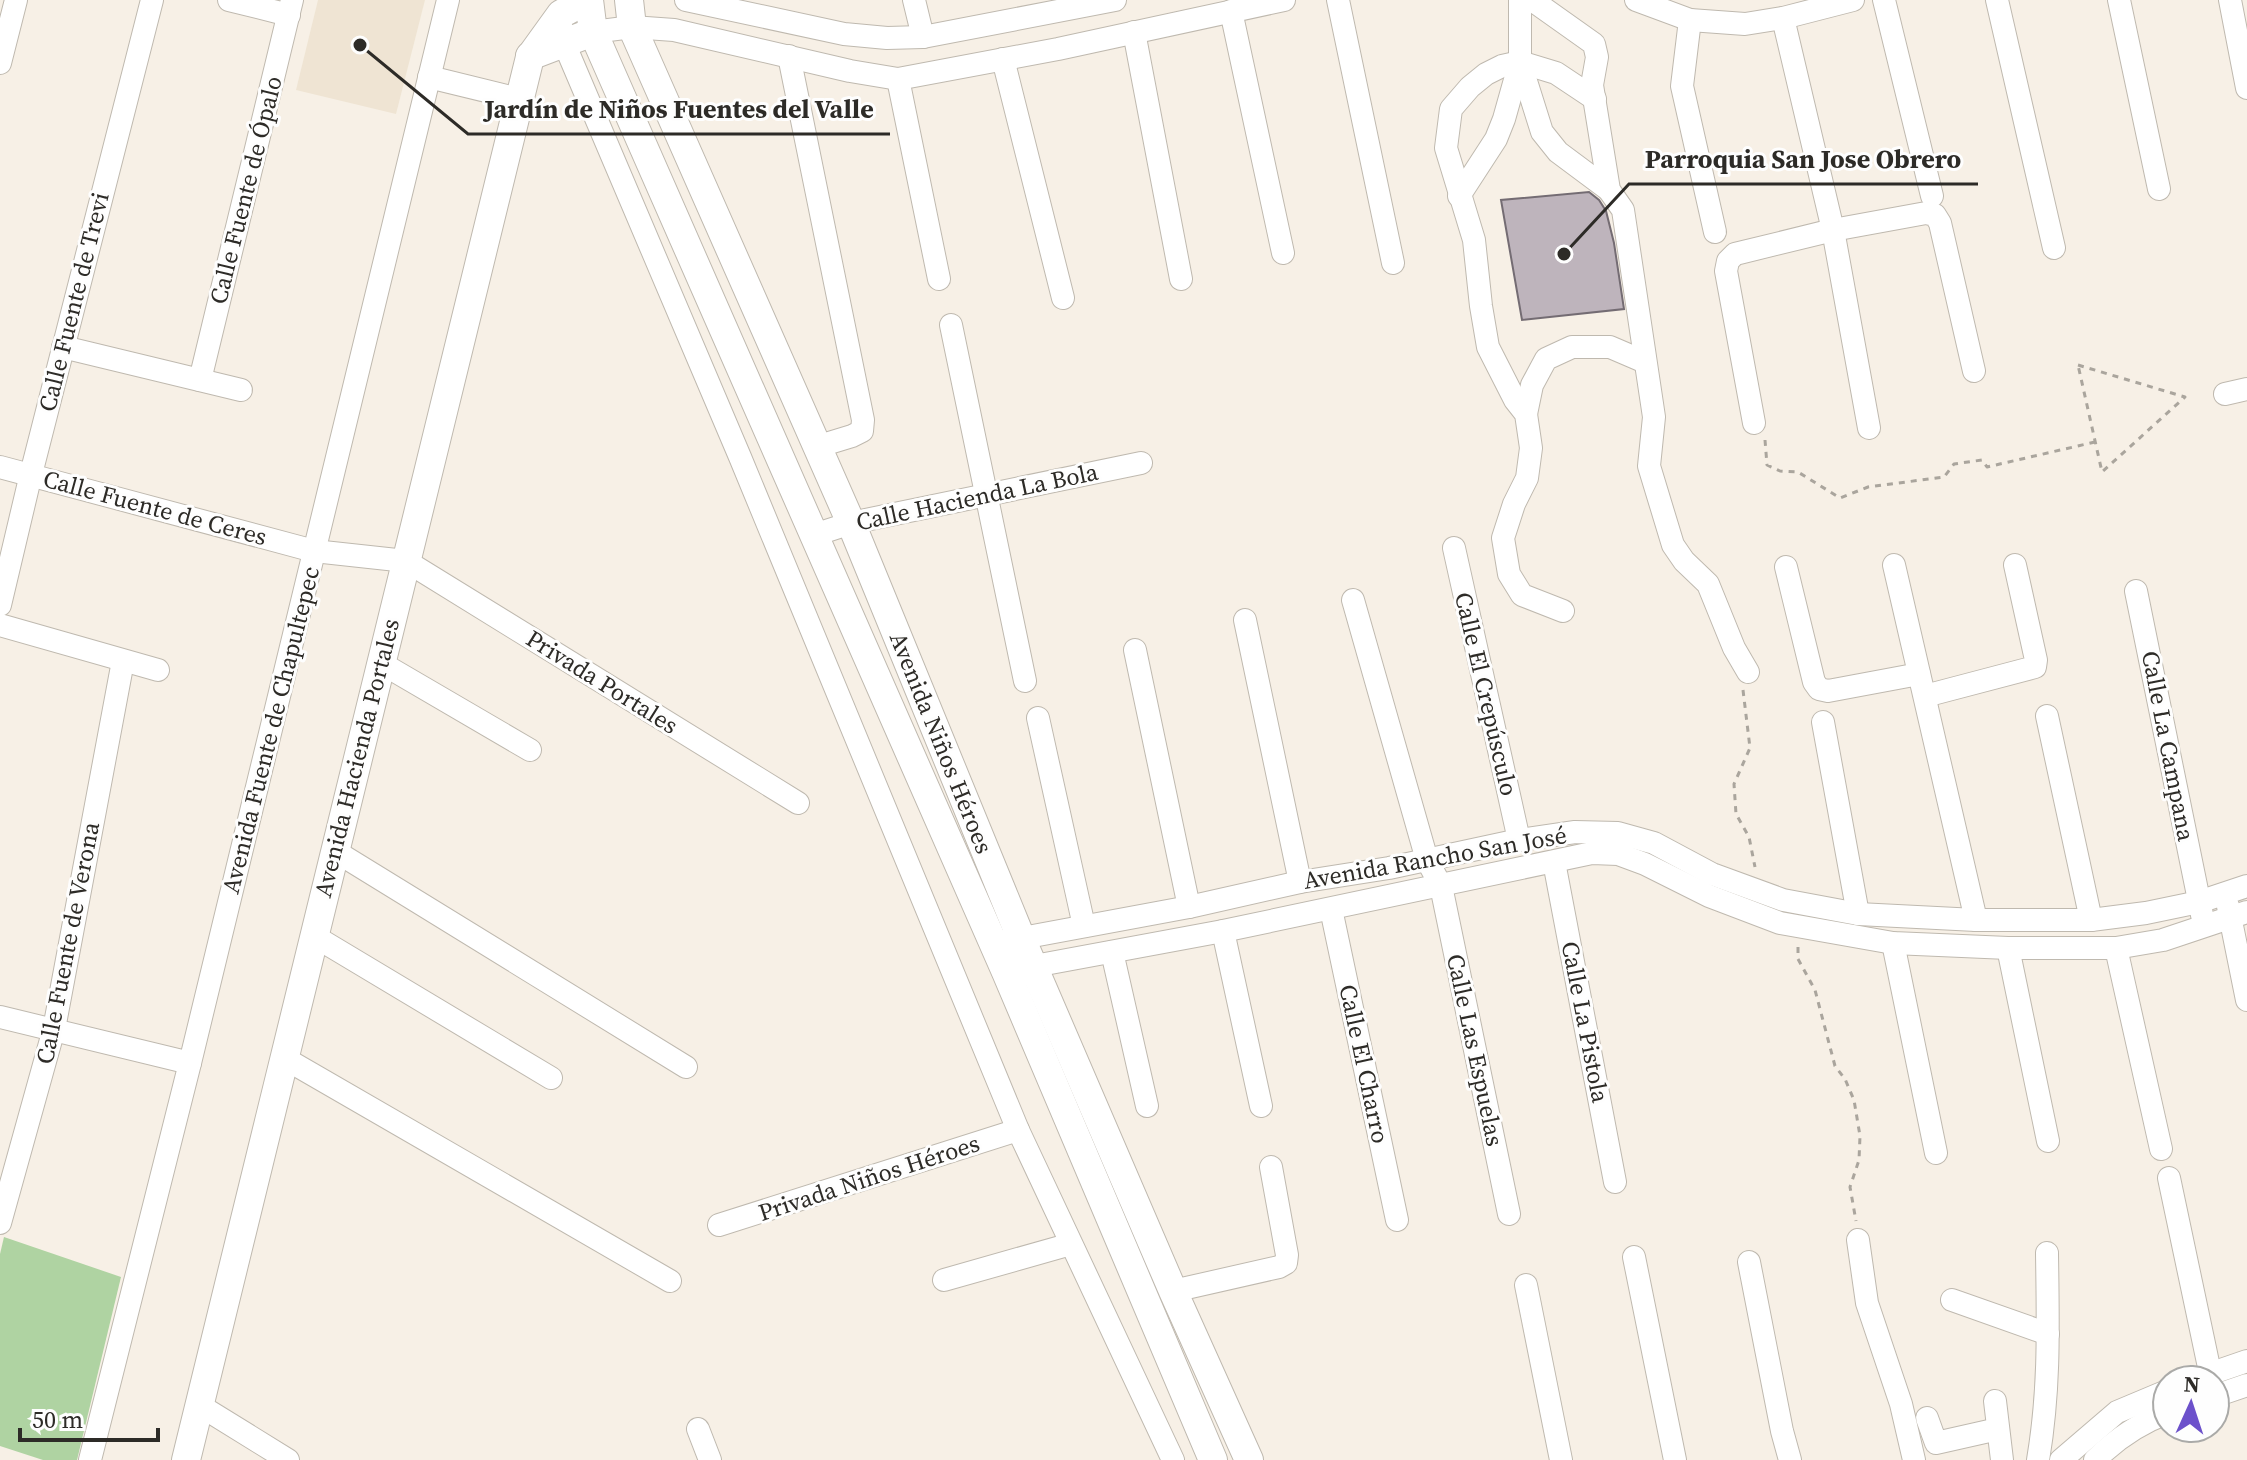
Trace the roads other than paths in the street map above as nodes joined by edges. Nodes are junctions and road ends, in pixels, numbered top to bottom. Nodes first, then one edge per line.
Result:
1 (16, 0) edge
2 (152, 0) edge
3 (229, 0) edge
4 (448, 0) edge
5 (588, 0) edge
6 (686, 0) edge
7 (914, 0) edge
8 (1284, 0) edge
9 (1338, 0) edge
10 (1520, 0) edge
11 (1532, 0) edge
12 (1636, 0) edge
13 (1853, 0) edge
14 (1884, 0) edge
15 (1997, 0) edge
16 (2119, 0) edge
17 (2230, 0) edge
18 (1104, 2) edge
19 (560, 7) edge
20 (290, 8) edge
21 (1026, 9) edge
22 (778, 11) edge
23 (1231, 11) junction
24 (1051, 13) junction
25 (631, 14) edge
26 (1783, 18) junction
27 (1690, 20) junction
28 (593, 32) junction
29 (1134, 32) junction
30 (923, 37) junction
31 (1102, 39) junction
32 (564, 43) junction
33 (1058, 49) junction
34 (789, 56) junction
35 (530, 57) junction
36 (1003, 59) junction
37 (1520, 62) junction
38 (0, 63) edge
39 (429, 77) junction
40 (898, 79) junction
41 (2247, 88) edge
42 (519, 99) junction
43 (1595, 99) junction
44 (2159, 189) dead end
45 (1609, 190) junction
46 (1459, 196) junction
47 (1934, 205) junction
48 (1833, 230) junction
49 (1715, 232) dead end
50 (2054, 248) dead end
51 (1283, 253) dead end
52 (1393, 263) dead end
53 (939, 279) dead end
54 (1181, 279) dead end
55 (1063, 298) dead end
56 (951, 325) dead end
57 (63, 347) junction
58 (1645, 362) junction
59 (1974, 371) dead end
60 (200, 380) junction
61 (241, 390) dead end
62 (1526, 414) junction
63 (1754, 423) road end
64 (1869, 428) dead end
65 (816, 447) junction
66 (1141, 463) dead end
67 (0, 467) edge
68 (31, 474) junction
69 (986, 495) junction
70 (851, 523) junction
71 (814, 535) junction
72 (1454, 548) dead end
73 (314, 551) junction
74 (406, 561) junction
75 (1894, 565) dead end
76 (2015, 565) dead end
77 (1786, 567) dead end
78 (2136, 591) dead end
79 (1353, 600) dead end
80 (0, 605) edge
81 (1563, 611) dead end
82 (1245, 620) dead end
83 (0, 625) edge
84 (1135, 650) dead end
85 (123, 661) junction
86 (381, 663) junction
87 (158, 670) dead end
88 (1748, 672) road end
89 (1919, 674) junction
90 (1025, 681) dead end
91 (1925, 696) junction
92 (2047, 716) dead end
93 (1038, 718) dead end
94 (1823, 722) dead end
95 (530, 750) dead end
96 (798, 803) dead end
97 (1519, 840) junction
98 (335, 851) junction
99 (1427, 860) junction
100 (1554, 862) junction
101 (1300, 882) junction
102 (1441, 886) junction
103 (2247, 886) edge
104 (2224, 893) junction
105 (2199, 902) junction
106 (1189, 907) junction
107 (1331, 909) junction
108 (1858, 914) junction
109 (2239, 915) edge
110 (1976, 920) junction
111 (2091, 920) junction
112 (1084, 926) junction
113 (2204, 927) junction
114 (1223, 931) junction
115 (314, 936) junction
116 (1021, 938) junction
117 (1893, 943) junction
118 (993, 944) junction
119 (2008, 948) junction
120 (2116, 948) junction
121 (1112, 952) junction
122 (1033, 966) junction
123 (1006, 972) junction
124 (2247, 1000) edge
125 (0, 1017) edge
126 (54, 1029) junction
127 (284, 1058) junction
128 (190, 1063) junction
129 (686, 1067) dead end
130 (551, 1078) dead end
131 (1147, 1106) dead end
132 (1261, 1106) dead end
133 (1018, 1130) junction
134 (2048, 1141) dead end
135 (2161, 1149) dead end
136 (1936, 1153) dead end
137 (1271, 1167) dead end
138 (2169, 1178) dead end
139 (1615, 1182) dead end
140 (1509, 1214) dead end
141 (1397, 1220) dead end
142 (0, 1223) edge
143 (719, 1225) dead end
144 (1858, 1240) road end
145 (1071, 1244) junction
146 (2047, 1253) dead end
147 (1634, 1257) dead end
148 (1749, 1262) dead end
149 (944, 1280) dead end
150 (670, 1281) dead end
151 (1526, 1285) dead end
152 (1173, 1291) junction
153 (1952, 1300) dead end
154 (2048, 1334) junction
155 (2199, 1364) edge
156 (2151, 1398) edge
157 (1995, 1401) dead end
158 (199, 1405) junction
159 (1927, 1418) dead end
160 (2151, 1421) edge
161 (698, 1429) dead end
162 (1998, 1429) junction
163 (1938, 1451) edge
164 (187, 1459) edge
165 (90, 1460) edge
166 (288, 1460) edge
167 (710, 1460) edge
168 (1173, 1460) edge
169 (1213, 1460) edge
170 (1249, 1460) edge
171 (1561, 1460) edge
172 (1675, 1460) edge
173 (1790, 1460) edge
174 (1914, 1460) edge
175 (2002, 1460) edge
176 (2038, 1460) edge
177 (2061, 1460) edge
178 (2095, 1460) edge

1 - 38 street
2 - 57 street, Calle Fuente de Trevi
3 - 20 street
4 - 39 street, Avenida Fuente de Chapultepec
5 - 19 main road, Avenida Hacienda Portales
5 - 28 main road, Avenida Niños Héroes
6 - 22 street
7 - 30 street
8 - 23 street
9 - 52 street
10 - 37 street
11 - 43 street
12 - 27 street
13 - 26 street
14 - 47 street
15 - 50 street
16 - 44 street
17 - 41 street
18 - 24 street
18 - 31 street
19 - 32 street
19 - 35 main road, Avenida Hacienda Portales
20 - 60 street, Calle Fuente de Ópalo
21 - 24 street
21 - 30 street
22 - 30 street
23 - 29 street
23 - 51 street
24 - 33 street
25 - 28 street
25 - 34 street
25 - 65 main road, Avenida Niños Héroes
26 - 27 street
26 - 48 street
27 - 49 street
28 - 32 main road
28 - 71 main road, Avenida Niños Héroes
29 - 31 street
29 - 54 street
31 - 33 street
32 - 35 main road
32 - 133 street
33 - 36 street
34 - 40 street
34 - 65 street
35 - 42 main road, Avenida Hacienda Portales
36 - 40 street
36 - 55 street
37 - 43 street
37 - 45 street
37 - 46 street
37 - 46 street
39 - 42 street
39 - 73 street, Avenida Fuente de Chapultepec
40 - 53 street
42 - 74 main road, Avenida Hacienda Portales
43 - 45 street
45 - 58 street
46 - 62 street
47 - 48 street
47 - 59 street
48 - 63 street
48 - 64 street
56 - 69 street
57 - 60 street
57 - 68 street, Calle Fuente de Trevi
58 - 62 street
58 - 88 street
60 - 61 street
62 - 81 street
65 - 70 main road, Avenida Niños Héroes
66 - 69 street, Calle Hacienda La Bola
67 - 68 street, Calle Fuente de Ceres
68 - 73 street, Calle Fuente de Ceres
68 - 80 street, Calle Fuente de Trevi
69 - 70 street, Calle Hacienda La Bola
69 - 90 street
70 - 71 street, Calle Hacienda La Bola
70 - 116 main road, Avenida Niños Héroes
71 - 118 main road, Avenida Niños Héroes
72 - 97 street, Calle El Crepúsculo
73 - 74 street, Calle Fuente de Ceres
73 - 128 street, Avenida Fuente de Chapultepec
74 - 86 main road, Avenida Hacienda Portales
74 - 96 street, Privada Portales
75 - 89 street
76 - 91 street
77 - 89 street
78 - 105 street, Calle La Campana
79 - 99 street, Calle Las Espuelas
82 - 101 street
83 - 85 street
84 - 106 street
85 - 87 street
85 - 126 street, Calle Fuente de Verona
86 - 95 street
86 - 98 main road, Avenida Hacienda Portales
89 - 91 street
91 - 110 street
92 - 111 street
93 - 112 street
94 - 108 street
97 - 99 street, Avenida Rancho San José
97 - 108 street, Avenida Rancho San José
98 - 115 main road, Avenida Hacienda Portales
98 - 129 street
99 - 101 street, Avenida Rancho San José
99 - 102 street, Calle Las Espuelas
100 - 102 street, Avenida Rancho San José
100 - 117 street, Avenida Rancho San José
100 - 139 street, Calle La Pistola
101 - 106 street, Avenida Rancho San José
102 - 107 street, Avenida Rancho San José
102 - 140 street, Calle Las Espuelas
103 - 104 street, Avenida Rancho San José
104 - 105 street, Avenida Rancho San José
104 - 109 street
105 - 111 street, Avenida Rancho San José
105 - 113 street, Calle La Campana
106 - 112 street, Avenida Rancho San José
107 - 114 street, Avenida Rancho San José
107 - 141 street, Calle El Charro
108 - 110 street, Avenida Rancho San José
109 - 113 street, Avenida Rancho San José
109 - 124 street
110 - 111 street, Avenida Rancho San José
112 - 116 street, Avenida Rancho San José
113 - 120 street, Avenida Rancho San José
114 - 121 street, Avenida Rancho San José
114 - 132 street
115 - 127 main road, Avenida Hacienda Portales
115 - 130 street
116 - 118 street, Avenida Rancho San José
116 - 122 main road, Avenida Niños Héroes
117 - 119 street, Avenida Rancho San José
117 - 136 street
118 - 123 main road, Avenida Niños Héroes
119 - 120 street, Avenida Rancho San José
119 - 134 street
120 - 135 street
121 - 122 street, Avenida Rancho San José
121 - 131 street
122 - 123 street, Avenida Rancho San José
122 - 152 main road, Avenida Niños Héroes
123 - 169 main road, Avenida Niños Héroes
125 - 126 street
126 - 128 street
126 - 142 street, Calle Fuente de Verona
127 - 150 street
127 - 158 main road, Avenida Hacienda Portales
128 - 165 street, Avenida Fuente de Chapultepec
133 - 143 street, Privada Niños Héroes
133 - 145 street
137 - 152 street
138 - 155 street
144 - 174 street
145 - 149 street
145 - 168 street
146 - 154 street
147 - 172 street
148 - 173 street
151 - 171 street
152 - 170 main road, Avenida Niños Héroes
153 - 154 street
154 - 176 street
156 - 177 street
157 - 162 street
158 - 164 main road, Avenida Hacienda Portales
158 - 166 street
159 - 163 street
160 - 178 street
161 - 167 street
162 - 163 street
162 - 175 street

